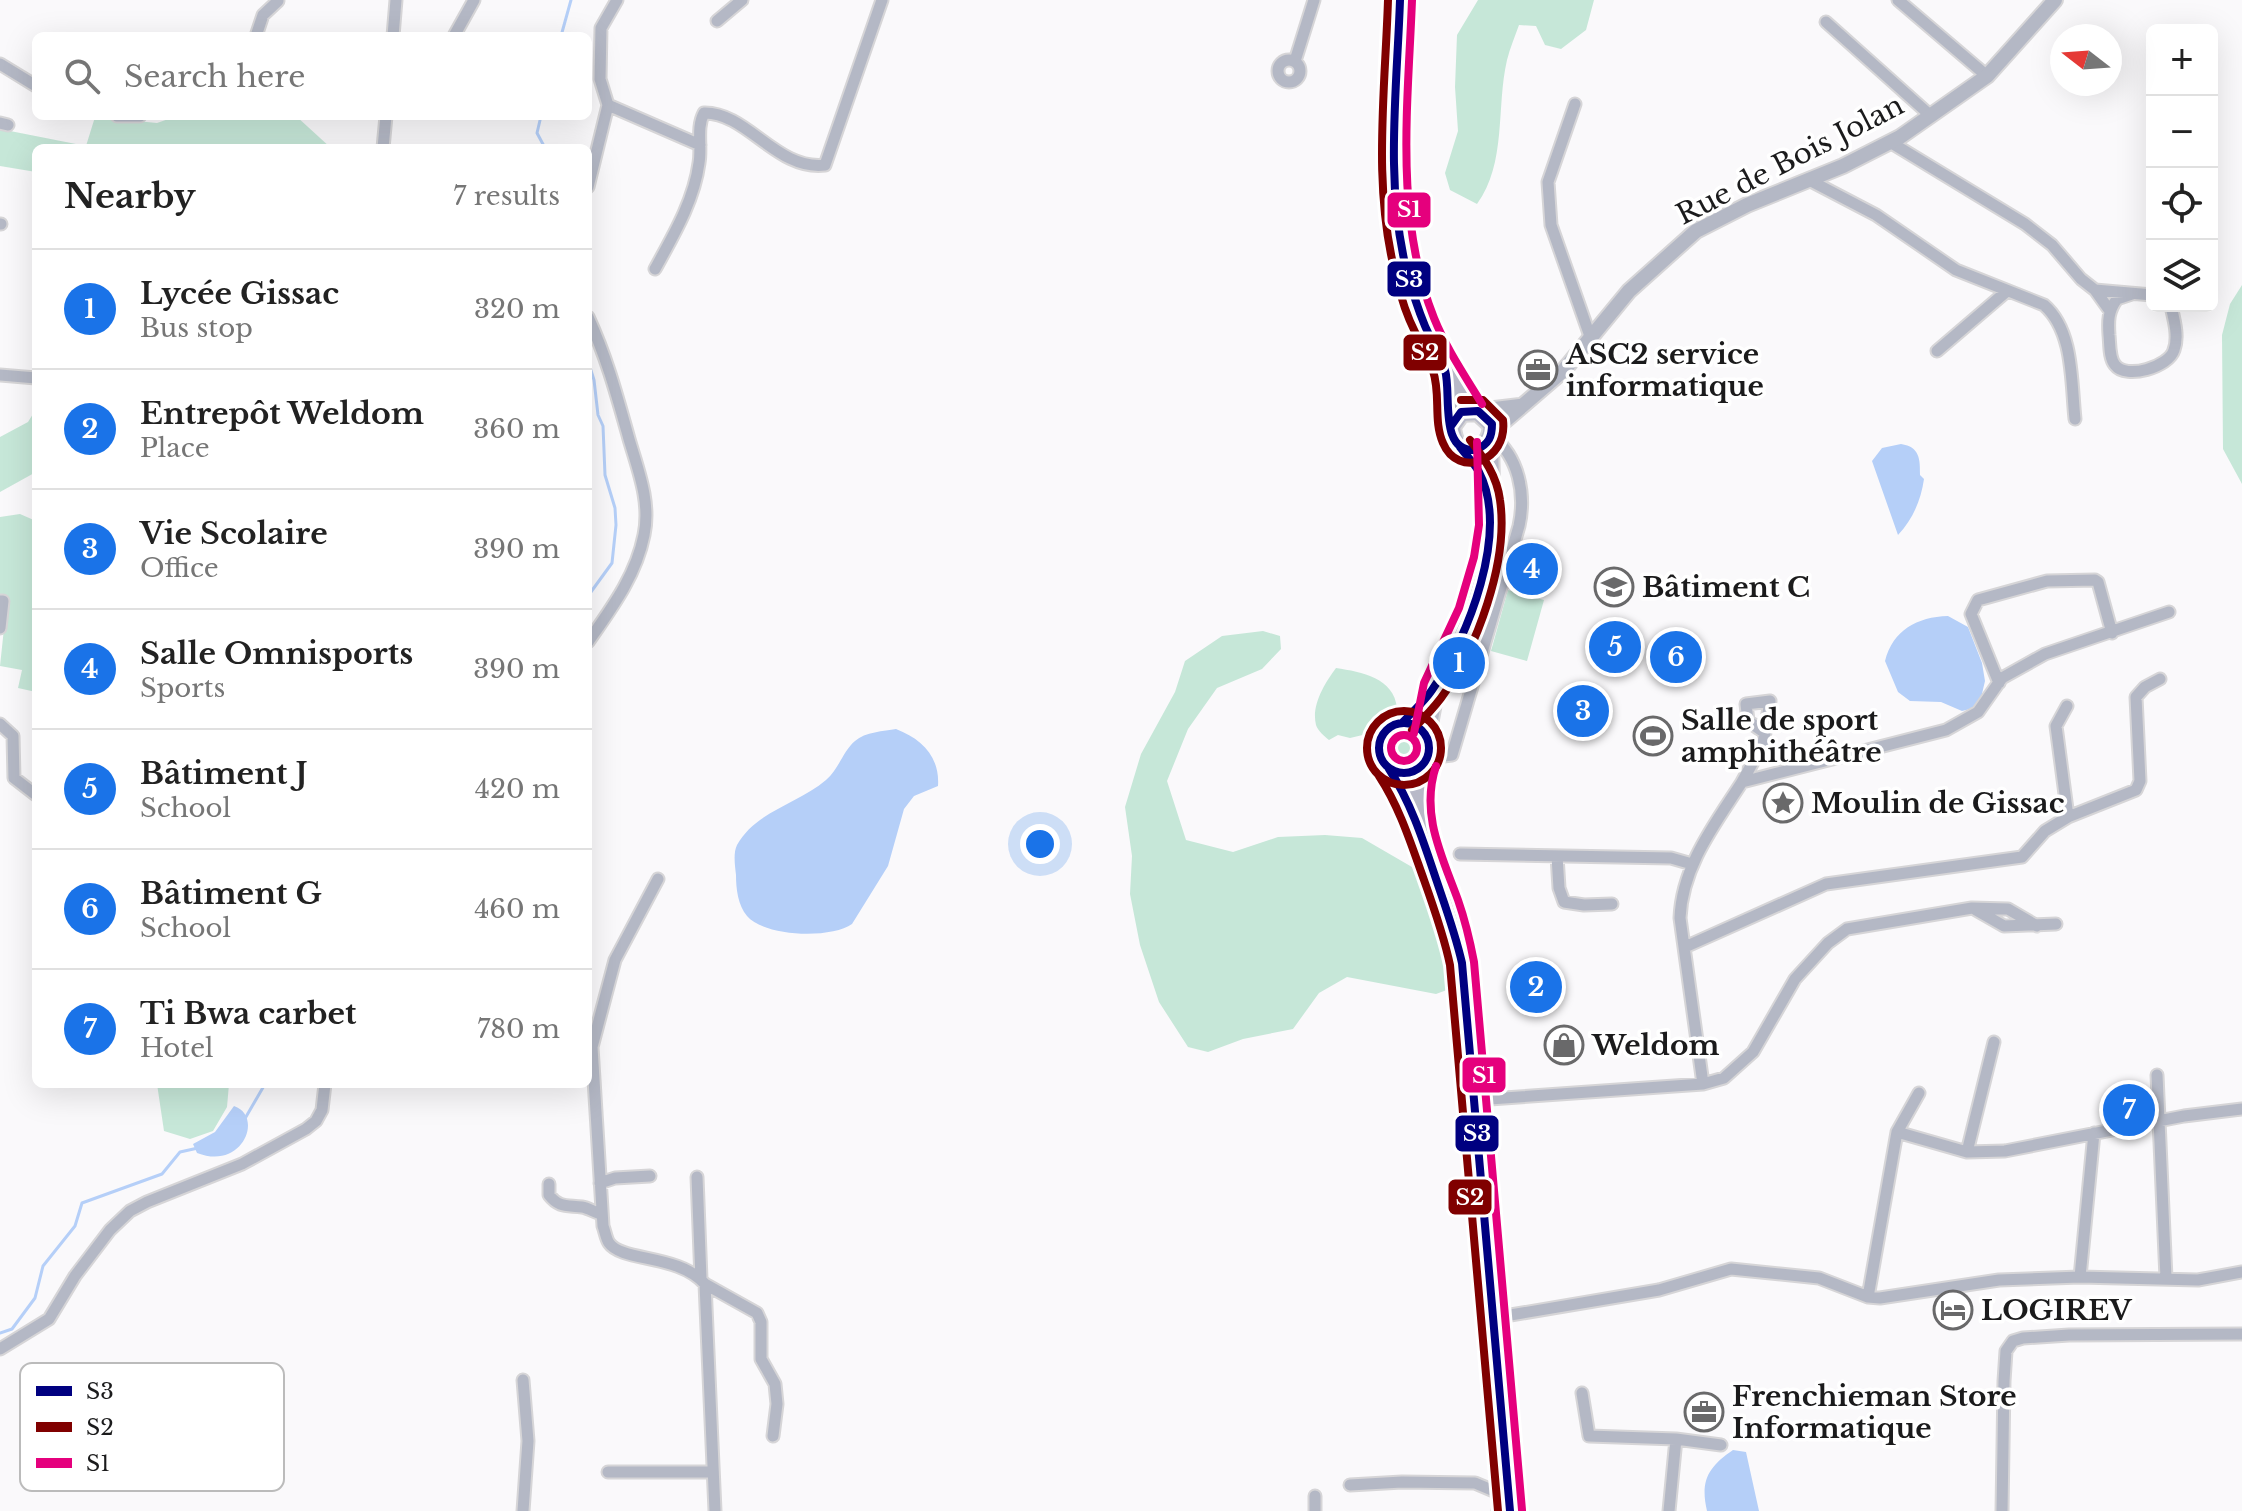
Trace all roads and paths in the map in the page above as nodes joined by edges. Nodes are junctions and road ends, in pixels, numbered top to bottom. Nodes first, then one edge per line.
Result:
1 (396, 0) edge
2 (474, 0) edge
3 (617, 0) edge
4 (742, 0) edge
5 (882, 0) edge
6 (1314, 0) edge
7 (1400, 0) edge
8 (1898, 0) edge
9 (2055, 0) edge
10 (278, 1) edge
11 (717, 21) dead end
12 (1826, 22) dead end
13 (257, 32) edge
14 (393, 32) edge
15 (456, 32) edge
16 (1295, 61) dead end
17 (0, 64) edge
18 (1987, 76) junction
19 (32, 84) edge
20 (1575, 104) dead end
21 (608, 105) junction
22 (1931, 116) junction
23 (386, 120) edge
24 (1890, 142) junction
25 (383, 144) edge
26 (700, 145) junction
27 (592, 171) edge
28 (1809, 180) junction
29 (655, 269) dead end
30 (2095, 290) junction
31 (2007, 291) junction
32 (2132, 294) junction
33 (2146, 295) edge
34 (2110, 311) junction
35 (2172, 312) edge
36 (592, 325) edge
37 (1591, 339) junction
38 (1937, 351) dead end
39 (1445, 369) junction
40 (0, 375) edge
41 (32, 378) edge
42 (1520, 406) junction
43 (1475, 410) junction
44 (2075, 419) dead end
45 (1451, 426) junction
46 (1491, 437) junction
47 (1460, 447) junction
48 (1490, 500) junction
49 (0, 601) edge
50 (2169, 612) dead end
51 (0, 628) edge
52 (2112, 633) junction
53 (592, 636) edge
54 (2160, 679) dead end
55 (1999, 683) junction
56 (1435, 687) junction
57 (2067, 706) dead end
58 (1403, 722) junction
59 (0, 724) edge
60 (1765, 733) dead end
61 (1426, 735) junction
62 (1426, 760) junction
63 (1389, 769) junction
64 (1742, 782) junction
65 (32, 792) edge
66 (2068, 817) junction
67 (1419, 828) junction
68 (1460, 854) dead end
69 (1557, 856) junction
70 (1692, 864) junction
71 (658, 879) dead end
72 (1612, 904) dead end
73 (2056, 924) dead end
74 (1685, 947) junction
75 (1994, 1042) dead end
76 (2157, 1075) dead end
77 (1703, 1084) junction
78 (325, 1088) edge
79 (1919, 1093) dead end
80 (1475, 1100) junction
81 (2242, 1109) edge
82 (2161, 1120) junction
83 (1897, 1132) junction
84 (2094, 1133) junction
85 (1967, 1152) junction
86 (650, 1176) dead end
87 (697, 1177) dead end
88 (600, 1183) junction
89 (549, 1184) dead end
90 (602, 1214) junction
91 (2242, 1272) edge
92 (2080, 1277) junction
93 (2166, 1278) junction
94 (703, 1282) junction
95 (1868, 1297) junction
96 (1493, 1318) junction
97 (2242, 1334) edge
98 (0, 1349) edge
99 (523, 1380) dead end
100 (1582, 1393) dead end
101 (773, 1436) dead end
102 (1676, 1439) junction
103 (1721, 1445) dead end
104 (608, 1472) dead end
105 (713, 1472) junction
106 (1350, 1485) dead end
107 (1315, 1496) dead end
108 (1506, 1503) edge
109 (523, 1511) edge
110 (715, 1511) edge
111 (1315, 1511) edge
112 (1498, 1511) edge
113 (1669, 1511) edge
114 (2002, 1511) edge

1 - 14 street
2 - 15 street
3 - 21 street
4 - 11 street
5 - 26 street
6 - 16 street
7 - 39 main road
8 - 18 street
9 - 18 street, Rue de Bois Jolan
10 - 13 street
12 - 22 street
17 - 19 street
18 - 22 street, Rue de Bois Jolan
20 - 37 street
21 - 26 street
21 - 27 street
22 - 24 street, Rue de Bois Jolan
23 - 25 street
24 - 28 street, Rue de Bois Jolan
24 - 30 street
26 - 29 street
28 - 31 street
28 - 37 street, Rue de Bois Jolan
30 - 32 street
30 - 34 street
31 - 38 street
31 - 44 street
32 - 33 street
32 - 34 street
34 - 35 street
36 - 53 street
37 - 42 street, Rue de Bois Jolan
39 - 43 main road
39 - 45 main road
40 - 41 street
42 - 43 street
42 - 46 street, Rue de Bois Jolan
43 - 45 main road
43 - 46 main road
45 - 47 main road
46 - 47 main road
46 - 48 main road
46 - 62 street
47 - 48 main road
48 - 56 main road
49 - 51 street
50 - 52 street
52 - 55 street
52 - 55 street
54 - 66 street
55 - 64 street
56 - 58 main road
56 - 61 main road
57 - 66 street
58 - 61 main road
58 - 63 main road
59 - 65 street
60 - 64 street
61 - 62 main road
62 - 63 main road
62 - 67 main road
63 - 67 main road
64 - 70 street
66 - 74 street
67 - 80 main road
68 - 69 street
69 - 70 street
69 - 72 street
70 - 74 street
71 - 88 street
73 - 77 street
74 - 77 street
75 - 85 street
76 - 82 street
77 - 80 street
78 - 98 street
79 - 83 street
80 - 96 main road
81 - 82 street
82 - 84 street
82 - 93 street
83 - 85 street
83 - 95 street
84 - 85 street
84 - 92 street
86 - 88 street
87 - 94 street
88 - 90 street
89 - 90 street
90 - 94 street
91 - 93 street
92 - 93 street
92 - 95 street
94 - 101 street
94 - 105 street
95 - 96 street
96 - 108 main road
97 - 114 street
99 - 109 street
100 - 102 street
102 - 103 street
102 - 113 street
104 - 105 street
105 - 110 street
106 - 108 street
107 - 111 street
108 - 112 street

